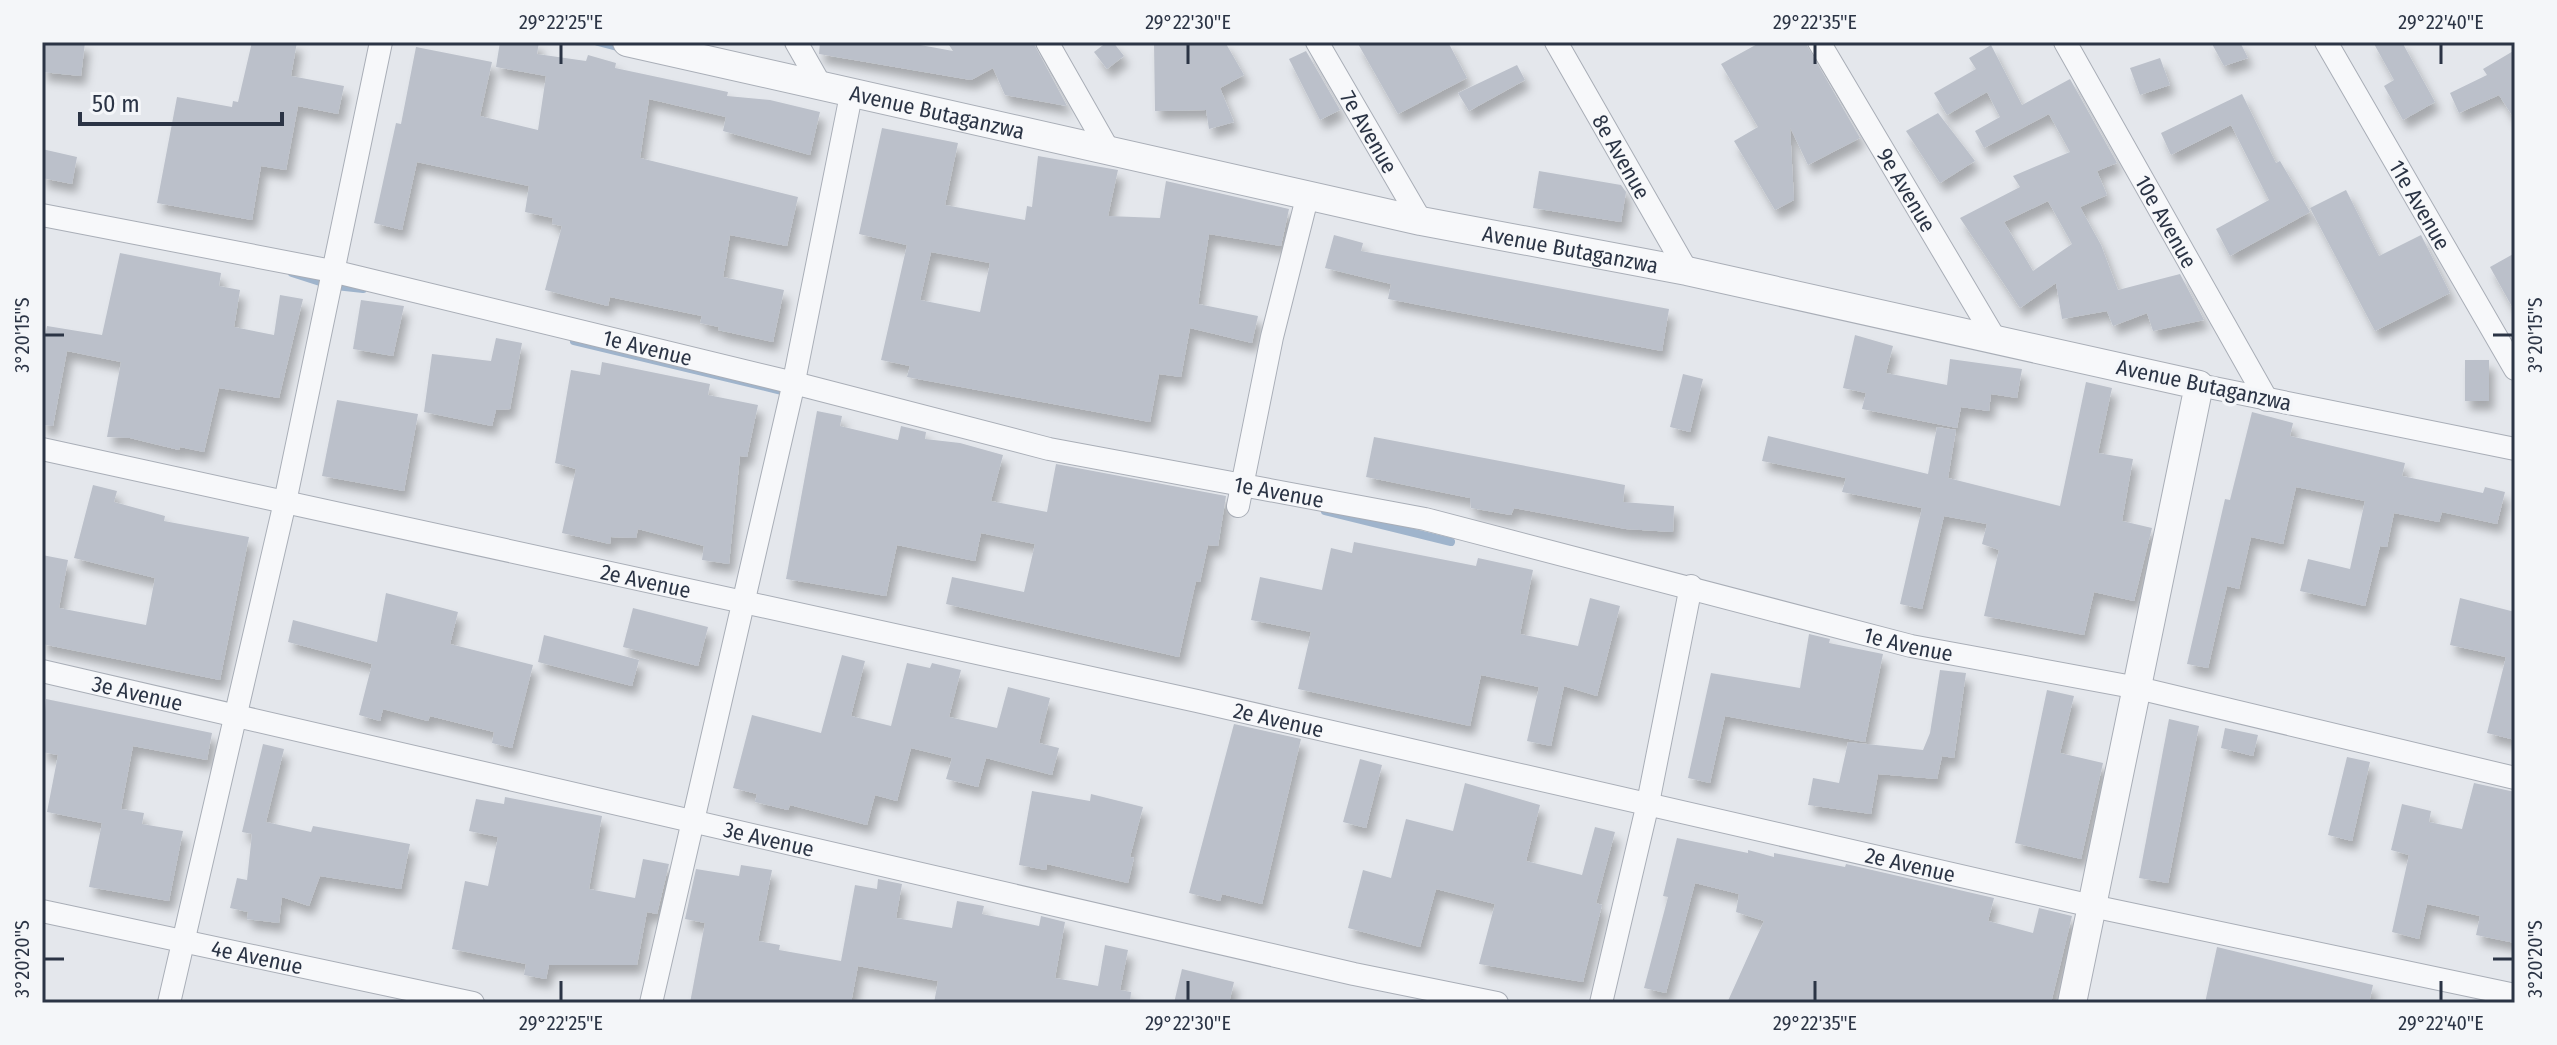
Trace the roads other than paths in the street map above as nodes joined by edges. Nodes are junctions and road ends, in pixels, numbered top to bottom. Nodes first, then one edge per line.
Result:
1 (381, 42) edge
2 (627, 42) edge
3 (796, 42) edge
4 (1047, 42) edge
5 (1317, 42) edge
6 (1556, 42) edge
7 (1819, 42) edge
8 (2065, 42) edge
9 (2326, 42) edge
10 (821, 86) junction
11 (851, 95) junction
12 (1109, 151) junction
13 (1308, 194) junction
14 (42, 215) edge
15 (1421, 221) junction
16 (332, 271) junction
17 (1687, 271) junction
18 (1994, 337) junction
19 (2515, 369) edge
20 (794, 383) junction
21 (2199, 385) junction
22 (2267, 400) junction
23 (42, 449) edge
24 (2515, 449) edge
25 (1239, 496) junction
26 (285, 502) junction
27 (1691, 586) junction
28 (743, 603) junction
29 (42, 671) edge
30 (2138, 688) junction
31 (237, 715) junction
32 (2515, 778) edge
33 (1648, 803) junction
34 (694, 821) junction
35 (2092, 906) junction
36 (42, 911) edge
37 (182, 939) junction
38 (2515, 995) edge
39 (169, 1003) edge
40 (473, 1003) edge
41 (651, 1003) edge
42 (1497, 1003) edge
43 (1601, 1003) edge
44 (2072, 1003) edge

1 - 16 street
2 - 10 street, Avenue Butaganzwa
3 - 10 street
4 - 12 street
5 - 15 street, 7e Avenue
6 - 17 street, 8e Avenue
7 - 18 street, 9e Avenue
8 - 22 street, 10e Avenue
9 - 19 street, 11e Avenue
10 - 11 street, Avenue Butaganzwa
11 - 12 street, Avenue Butaganzwa
11 - 20 street
12 - 13 street, Avenue Butaganzwa
13 - 15 street, Avenue Butaganzwa
13 - 25 street
14 - 16 street, 1e Avenue
15 - 17 street, Avenue Butaganzwa
16 - 20 street, 1e Avenue
16 - 26 street
17 - 18 street, Avenue Butaganzwa
18 - 21 street, Avenue Butaganzwa
20 - 25 street, 1e Avenue
20 - 28 street
21 - 22 street, Avenue Butaganzwa
21 - 30 street
22 - 24 street, Avenue Butaganzwa
23 - 26 street, 2e Avenue
25 - 27 street, 1e Avenue
26 - 28 street, 2e Avenue
26 - 31 street
27 - 30 street, 1e Avenue
27 - 33 street
28 - 33 street, 2e Avenue
28 - 34 street
29 - 31 street, 3e Avenue
30 - 32 street, 1e Avenue
30 - 35 street
31 - 34 street, 3e Avenue
31 - 37 street
33 - 35 street, 2e Avenue
33 - 43 street
34 - 41 street
34 - 42 street, 3e Avenue
35 - 38 street, 2e Avenue
35 - 44 street
36 - 37 street, 4e Avenue
37 - 39 street
37 - 40 street, 4e Avenue

